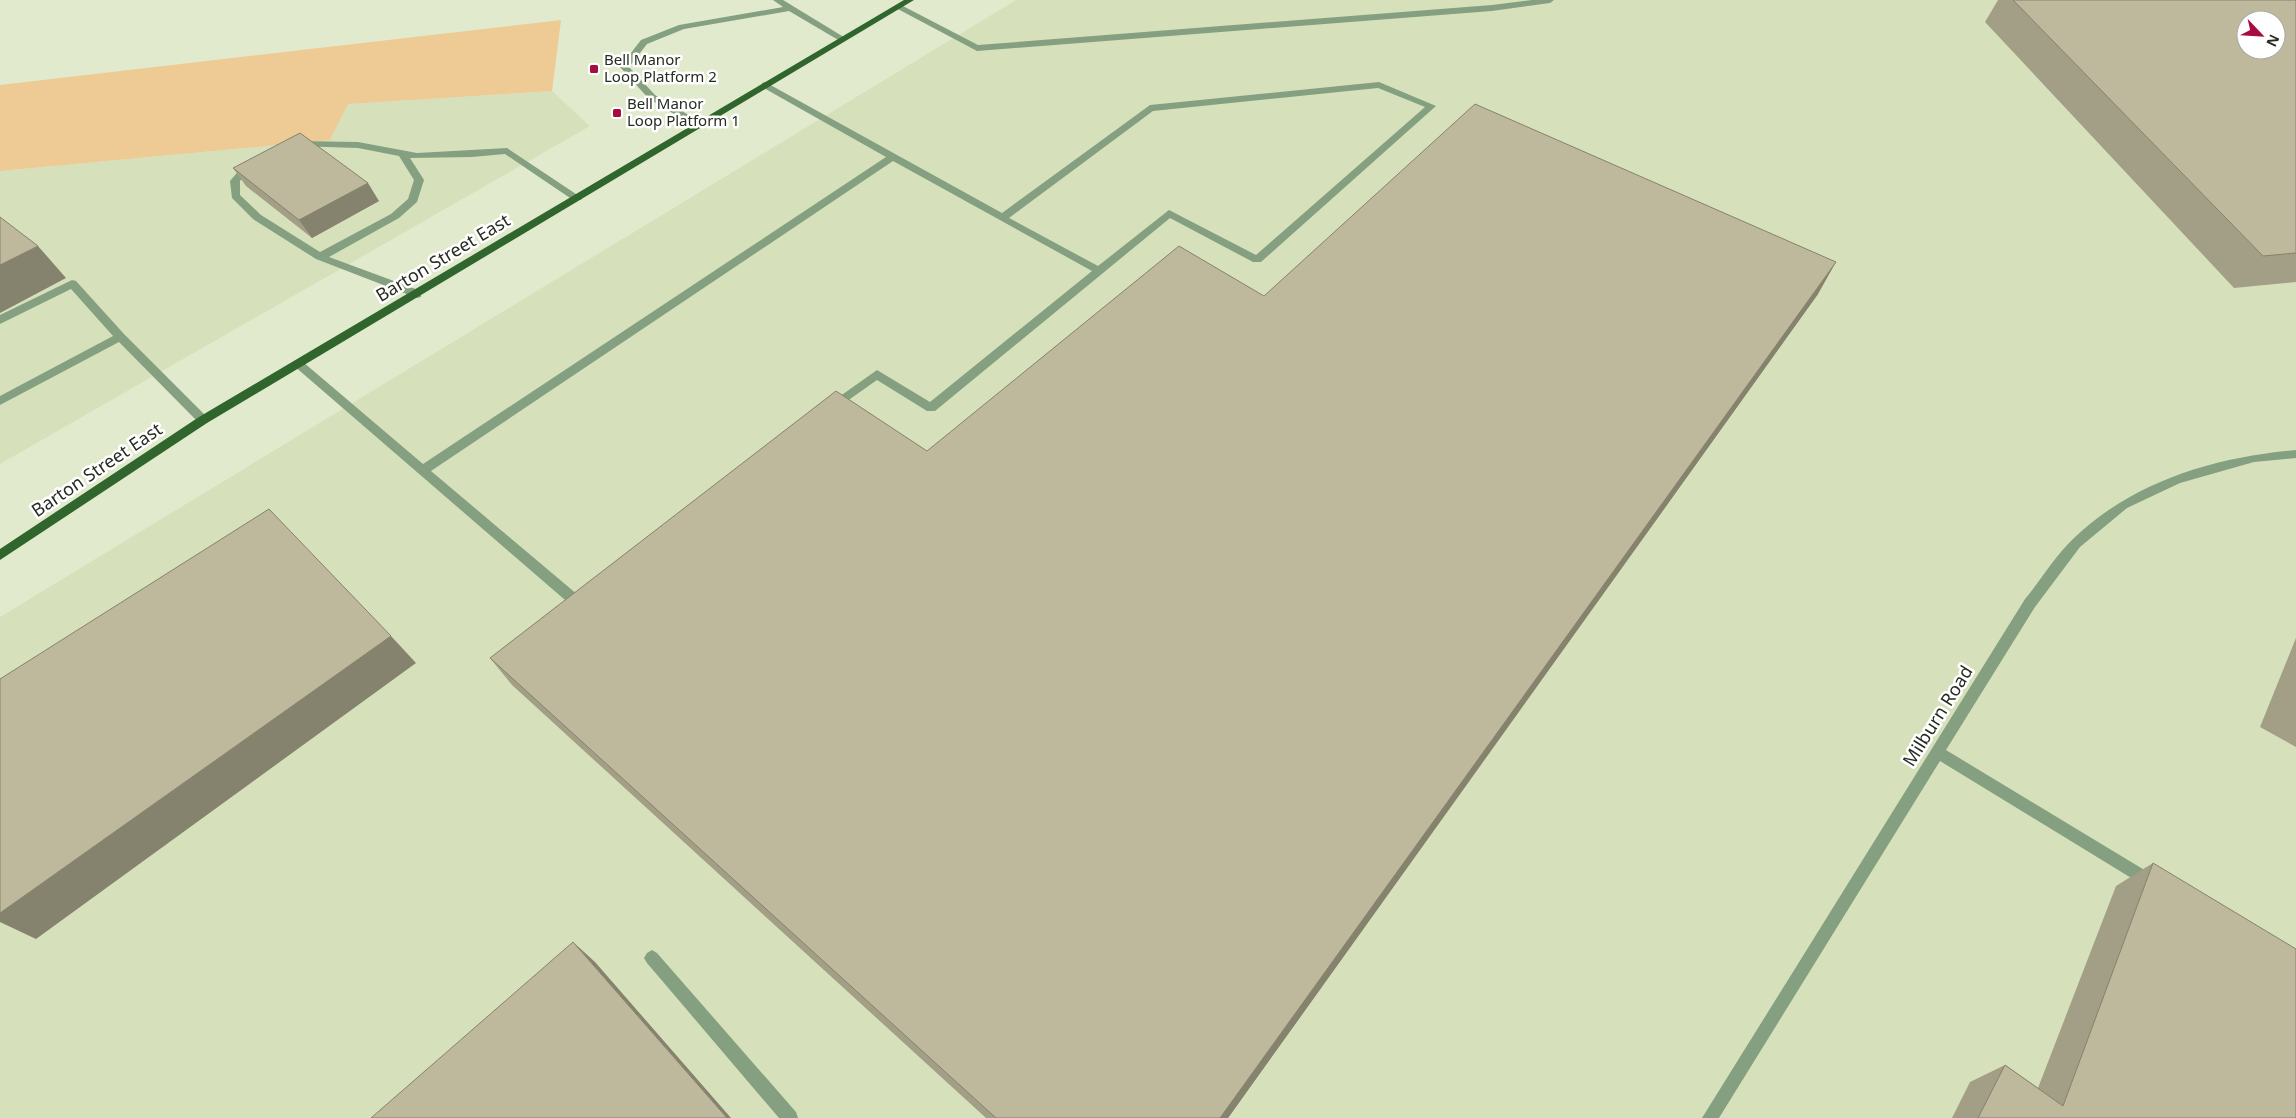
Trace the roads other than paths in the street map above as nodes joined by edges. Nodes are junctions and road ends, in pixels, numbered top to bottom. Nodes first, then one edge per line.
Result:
1 (777, 0) edge
2 (910, 0) edge
3 (1550, 0) edge
4 (898, 7) junction
5 (790, 8) junction
6 (843, 39) junction
7 (765, 86) junction
8 (699, 125) junction
9 (292, 145) edge
10 (402, 153) junction
11 (893, 157) junction
12 (256, 159) edge
13 (577, 198) junction
14 (1002, 218) junction
15 (320, 256) junction
16 (1098, 270) junction
17 (417, 294) junction
18 (0, 320) edge
19 (120, 337) junction
20 (299, 365) junction
21 (0, 401) edge
22 (823, 415) edge
23 (204, 420) junction
24 (2296, 454) edge
25 (423, 470) junction
26 (0, 555) edge
27 (593, 591) edge
28 (1938, 752) junction
29 (2160, 887) edge
30 (652, 958) dead end
31 (790, 1118) edge
32 (1710, 1118) edge

1 - 5 street
2 - 4 main road, Barton Street East
3 - 4 street
4 - 6 main road, Barton Street East
5 - 6 street
5 - 8 street
6 - 7 main road, Barton Street East
7 - 8 main road, Barton Street East
7 - 11 street
8 - 13 main road, Barton Street East
9 - 10 street
10 - 13 street
10 - 15 street
11 - 14 street
11 - 25 street
12 - 15 street
13 - 17 main road, Barton Street East
14 - 16 street
14 - 16 street
15 - 17 street
16 - 22 street
17 - 20 main road, Barton Street East
18 - 19 street
19 - 21 street
19 - 23 street
20 - 23 main road, Barton Street East
20 - 25 street
23 - 26 main road, Barton Street East
24 - 28 street, Milburn Road
25 - 27 street
28 - 29 street
28 - 32 street, Milburn Road
30 - 31 street

